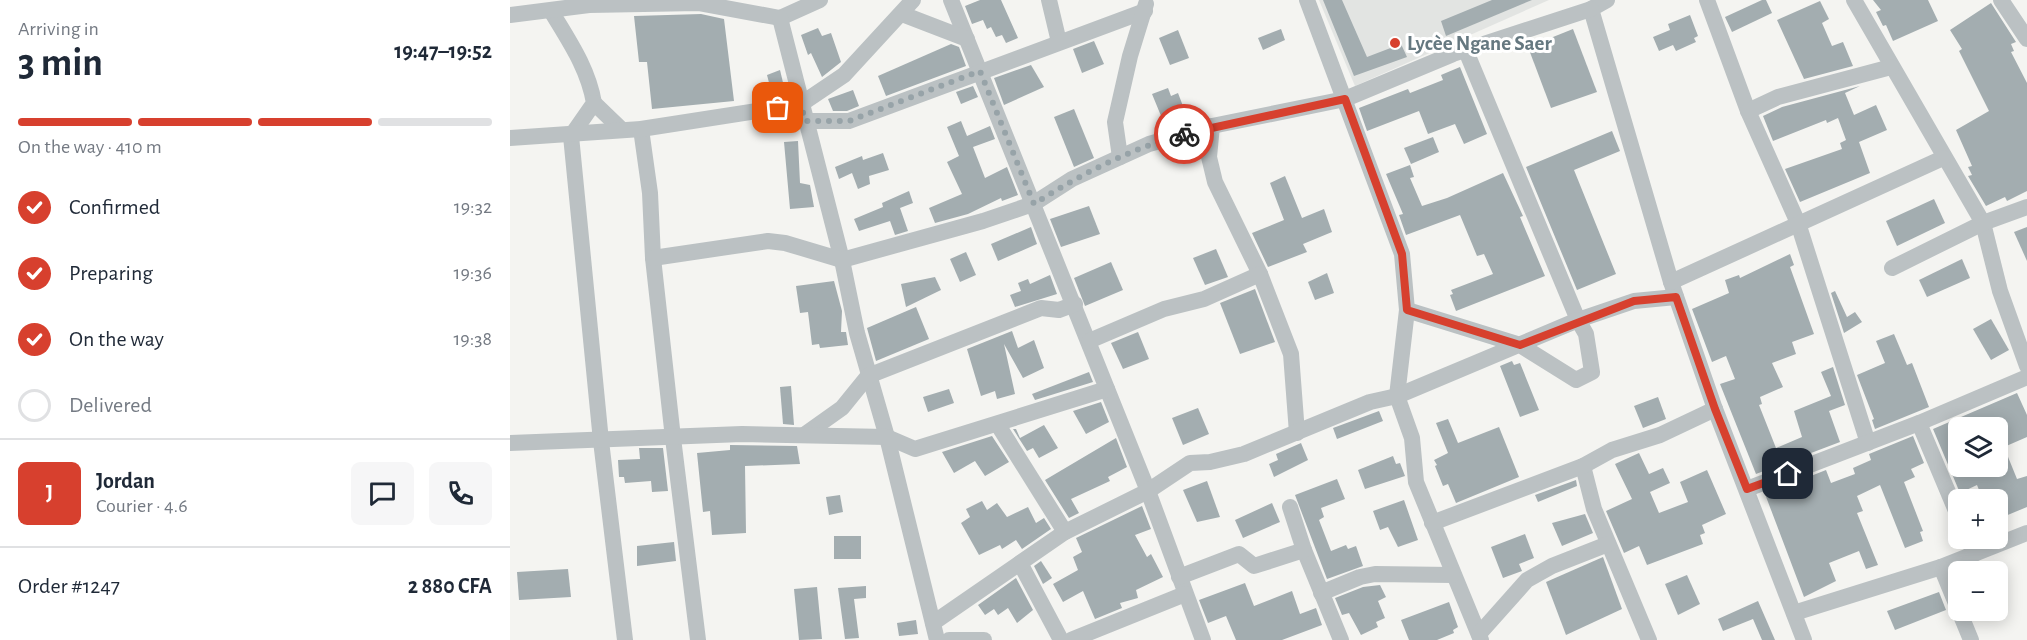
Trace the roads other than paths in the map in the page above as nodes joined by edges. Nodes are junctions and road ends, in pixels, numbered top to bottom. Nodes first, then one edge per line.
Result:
1 (820, 0) edge
2 (913, 0) edge
3 (951, 0) edge
4 (1049, 0) edge
5 (1307, 0) edge
6 (1607, 0) edge
7 (1707, 0) edge
8 (1854, 0) edge
9 (2001, 0) edge
10 (591, 2) edge
11 (696, 2) edge
12 (1146, 5) edge
13 (1591, 9) junction
14 (551, 11) junction
15 (512, 13) edge
16 (902, 14) junction
17 (2021, 15) edge
18 (780, 18) junction
19 (967, 39) junction
20 (2027, 39) edge
21 (1059, 42) junction
22 (1466, 51) junction
23 (1891, 67) junction
24 (980, 71) junction
25 (1345, 99) junction
26 (594, 103) junction
27 (1748, 111) junction
28 (803, 113) junction
29 (1212, 126) junction
30 (621, 129) junction
31 (641, 129) junction
32 (571, 136) junction
33 (510, 138) edge
34 (1120, 157) junction
35 (1943, 158) junction
36 (1034, 204) junction
37 (2027, 207) edge
38 (1798, 223) junction
39 (1983, 223) junction
40 (653, 258) junction
41 (842, 260) junction
42 (1892, 268) dead end
43 (1260, 274) junction
44 (1674, 289) junction
45 (1075, 304) junction
46 (1407, 310) junction
47 (1578, 320) junction
48 (1089, 341) junction
49 (1520, 345) junction
50 (2027, 366) edge
51 (868, 376) junction
52 (2027, 378) edge
53 (1107, 389) junction
54 (1397, 396) junction
55 (1715, 409) junction
56 (1919, 423) junction
57 (998, 425) junction
58 (1297, 433) junction
59 (804, 435) junction
60 (887, 437) junction
61 (673, 438) junction
62 (600, 441) junction
63 (1868, 443) junction
64 (510, 444) edge
65 (1583, 466) junction
66 (1747, 489) junction
67 (1149, 491) junction
68 (1948, 492) edge
69 (1290, 507) dead end
70 (1432, 523) junction
71 (1065, 532) junction
72 (2027, 533) edge
73 (2008, 537) edge
74 (1608, 544) junction
75 (1967, 549) edge
76 (1304, 550) junction
77 (1020, 563) junction
78 (1941, 567) junction
79 (1452, 575) junction
80 (1179, 577) junction
81 (1321, 593) junction
82 (1185, 594) junction
83 (1794, 613) junction
84 (933, 623) junction
85 (1480, 637) edge
86 (625, 640) edge
87 (698, 640) edge
88 (937, 640) edge
89 (949, 640) edge
90 (984, 640) edge
91 (1061, 640) edge
92 (1071, 640) edge
93 (1203, 640) edge
94 (1341, 640) edge
95 (1649, 640) edge
96 (1804, 640) edge
97 (1971, 640) edge

1 - 18 street
2 - 16 street
3 - 19 street
4 - 21 street
5 - 25 street
6 - 13 street
7 - 27 street
8 - 23 street
9 - 17 street
10 - 11 street
10 - 14 street
11 - 18 street
12 - 21 street
12 - 34 street
13 - 22 street
13 - 44 street
14 - 15 street
14 - 26 street
16 - 19 street
16 - 28 street
17 - 20 street
18 - 28 street
19 - 24 street
21 - 24 street
22 - 25 street
22 - 47 street
23 - 27 street
23 - 35 street
24 - 28 street
24 - 36 street
25 - 29 street
25 - 46 street
26 - 30 street
26 - 32 street
27 - 38 street
28 - 31 street
28 - 41 street
29 - 34 street
29 - 43 street
30 - 31 street
30 - 32 street
31 - 40 street
32 - 33 street
32 - 62 street
34 - 36 street
35 - 38 street
35 - 39 street
36 - 41 street
36 - 45 street
37 - 39 street
38 - 44 street
38 - 63 street
39 - 42 street
39 - 50 street
40 - 41 street
40 - 61 street
41 - 51 street
43 - 48 street
43 - 58 street
44 - 47 street
44 - 55 street
45 - 48 street
45 - 51 street
46 - 49 street
46 - 54 street
47 - 49 street
47 - 49 street
48 - 53 street
49 - 54 street
51 - 59 street
51 - 60 street
52 - 56 street
53 - 57 street
53 - 67 street
54 - 58 street
54 - 70 street
55 - 65 street
55 - 66 street
56 - 63 street
56 - 68 street
57 - 60 street
57 - 71 street
58 - 67 street
59 - 60 street
59 - 61 street
60 - 84 street
61 - 62 street
61 - 87 street
62 - 64 street
62 - 86 street
63 - 66 street
65 - 70 street
65 - 74 street
66 - 83 street
67 - 71 street
67 - 80 street
69 - 76 street
70 - 79 street
71 - 77 street
72 - 73 street
74 - 85 street
74 - 95 street
75 - 78 street
76 - 80 street
76 - 81 street
77 - 84 street
77 - 91 street
78 - 83 street
78 - 97 street
79 - 81 street
79 - 85 street
80 - 82 street
81 - 94 street
82 - 92 street
82 - 93 street
83 - 96 street
84 - 88 street
89 - 90 street

